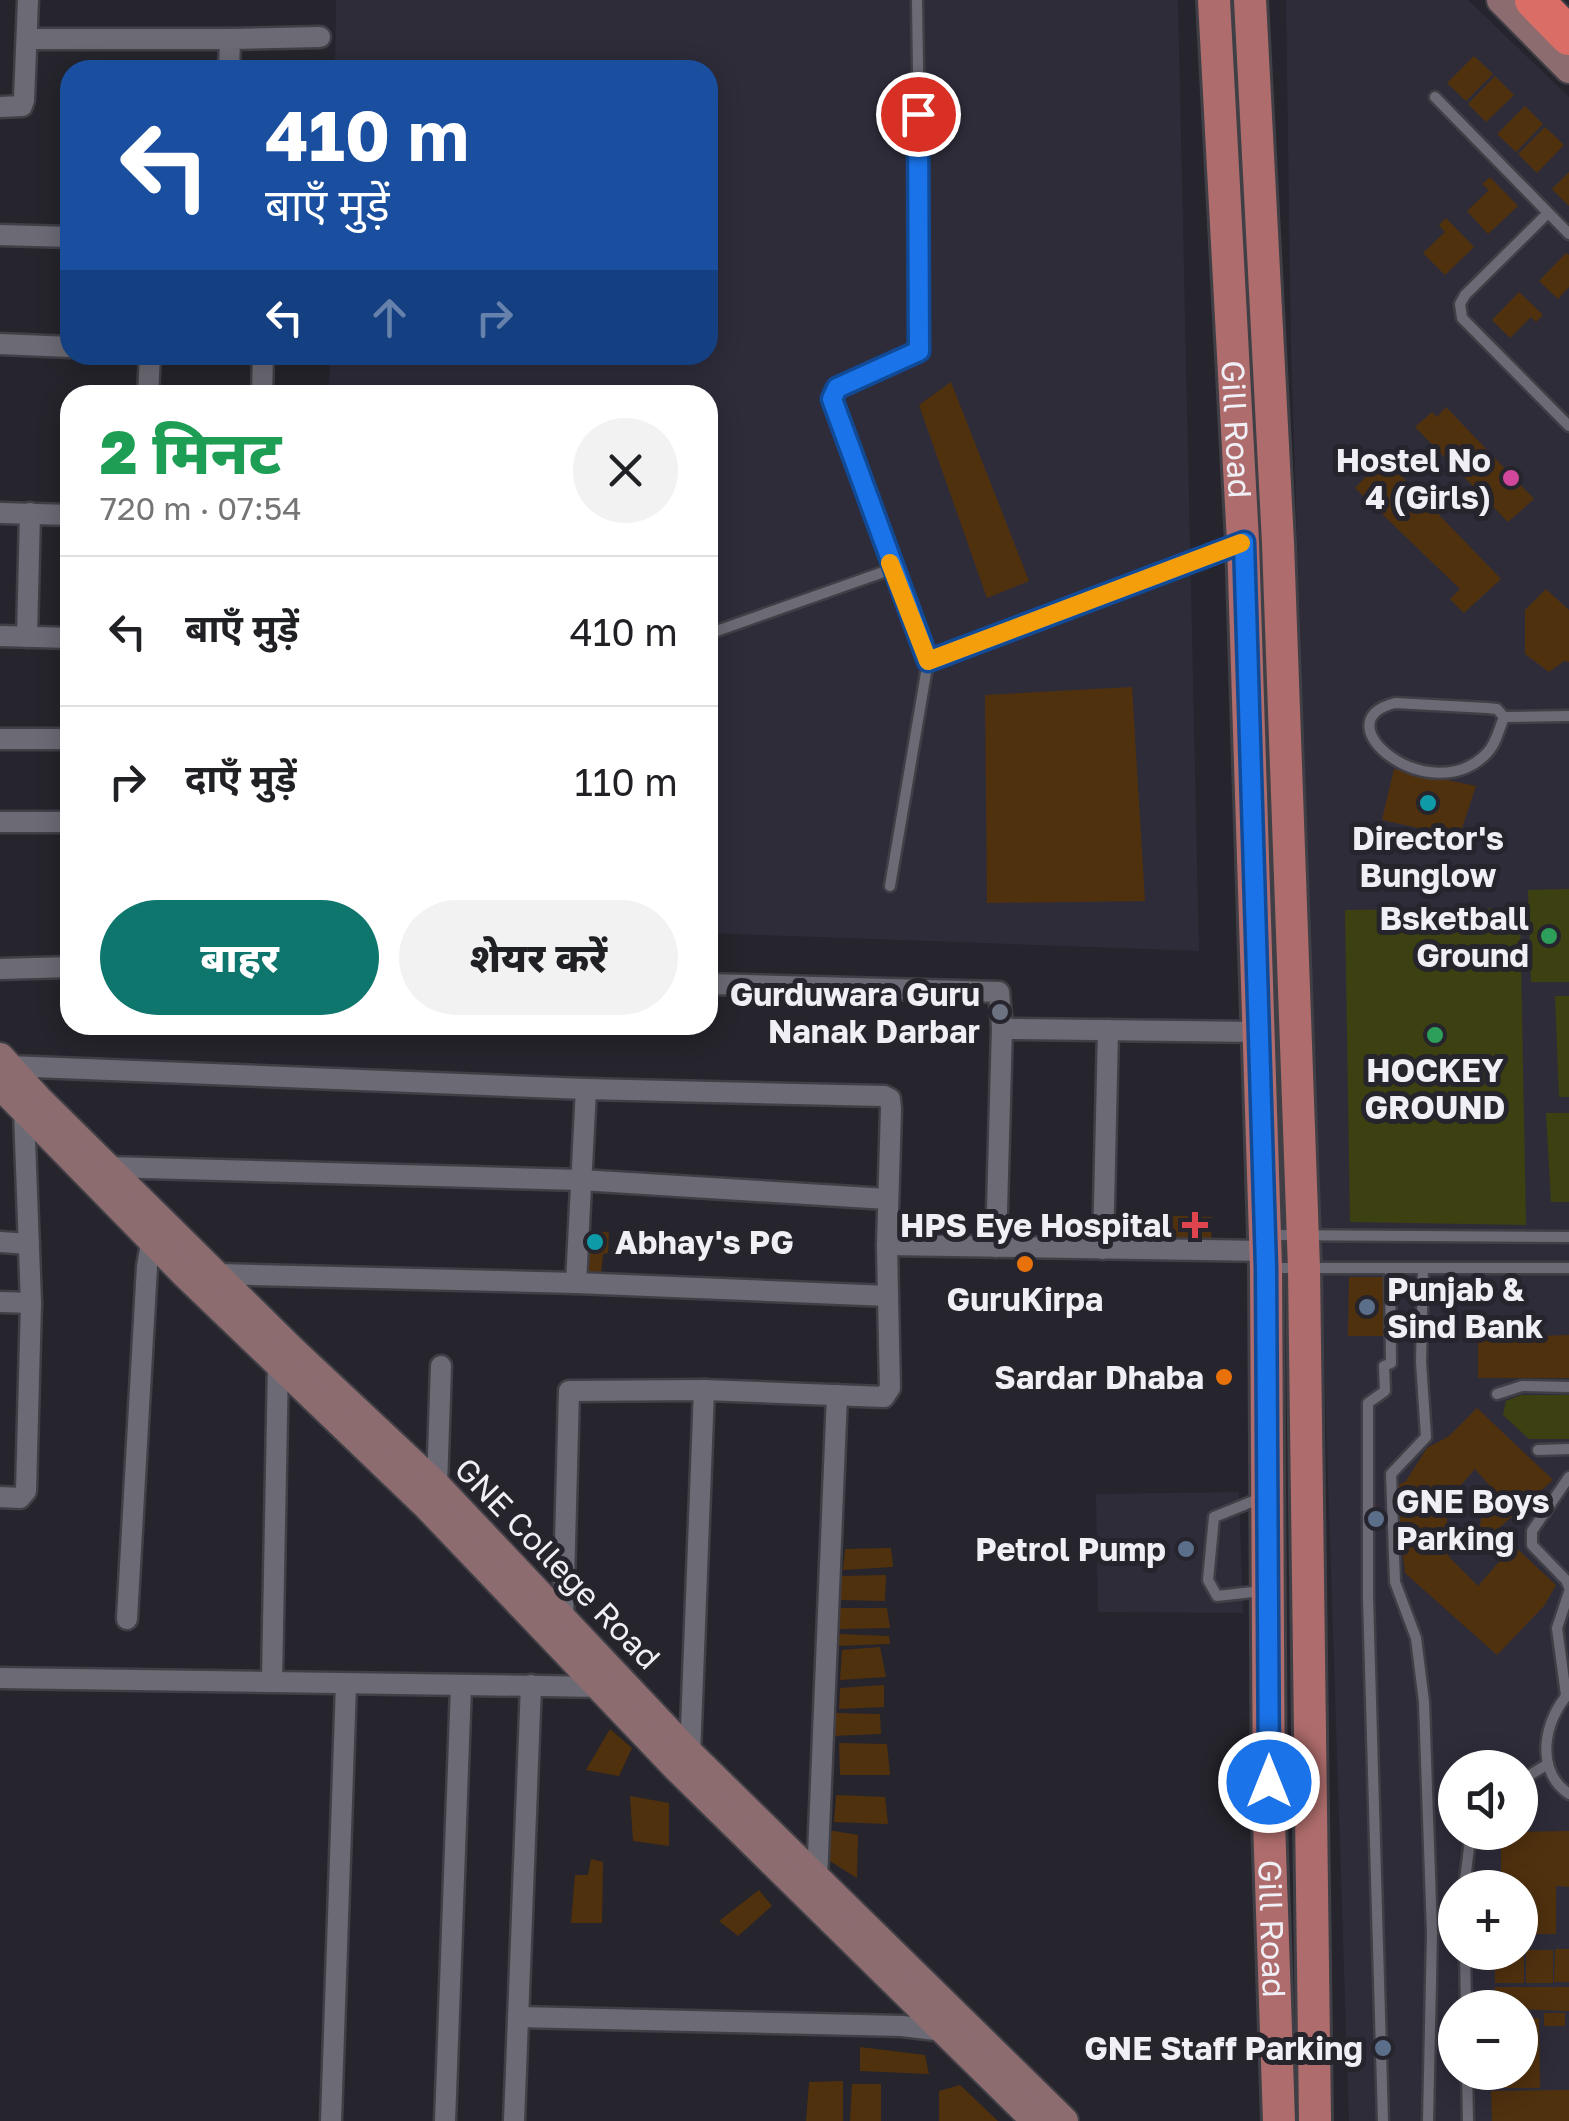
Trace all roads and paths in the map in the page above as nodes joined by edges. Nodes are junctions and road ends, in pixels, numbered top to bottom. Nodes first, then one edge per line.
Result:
1 (28, 0) edge
2 (917, 0) edge
3 (1214, 0) edge
4 (1250, 0) edge
5 (1501, 0) edge
6 (1534, 0) edge
7 (1556, 0) edge
8 (1569, 13) edge
9 (28, 36) junction
10 (1569, 36) edge
11 (320, 37) dead end
12 (230, 39) junction
13 (229, 60) edge
14 (1569, 69) edge
15 (1436, 96) dead end
16 (0, 107) edge
17 (1548, 212) junction
18 (1569, 234) edge
19 (0, 235) edge
20 (60, 237) edge
21 (0, 344) edge
22 (60, 346) edge
23 (1569, 426) edge
24 (0, 513) edge
25 (30, 514) junction
26 (60, 515) edge
27 (1244, 542) junction
28 (892, 569) junction
29 (718, 630) edge
30 (0, 636) edge
31 (27, 637) junction
32 (60, 638) edge
33 (928, 661) junction
34 (1569, 716) edge
35 (1504, 718) junction
36 (60, 739) edge
37 (0, 740) edge
38 (0, 822) edge
39 (60, 822) edge
40 (890, 886) dead end
41 (60, 967) edge
42 (0, 969) edge
43 (718, 984) edge
44 (1002, 1027) junction
45 (1108, 1030) junction
46 (1258, 1032) junction
47 (2, 1071) edge
48 (586, 1090) junction
49 (24, 1112) junction
50 (108, 1167) junction
51 (580, 1180) junction
52 (888, 1199) junction
53 (156, 1228) junction
54 (1302, 1234) junction
55 (1569, 1237) edge
56 (0, 1242) edge
57 (28, 1244) junction
58 (888, 1246) junction
59 (996, 1248) junction
60 (1104, 1249) junction
61 (1265, 1251) junction
62 (1304, 1268) junction
63 (1390, 1268) junction
64 (1423, 1268) junction
65 (1569, 1268) edge
66 (218, 1274) junction
67 (576, 1283) junction
68 (888, 1296) junction
69 (0, 1302) edge
70 (30, 1303) junction
71 (278, 1364) junction
72 (441, 1366) dead end
73 (1569, 1386) edge
74 (704, 1390) junction
75 (1496, 1394) dead end
76 (837, 1395) junction
77 (1569, 1449) edge
78 (1538, 1450) dead end
79 (1569, 1477) edge
80 (438, 1486) junction
81 (1267, 1496) junction
82 (0, 1497) edge
83 (1268, 1590) junction
84 (1569, 1590) edge
85 (126, 1619) dead end
86 (563, 1620) junction
87 (0, 1678) edge
88 (272, 1680) junction
89 (346, 1684) junction
90 (531, 1685) junction
91 (461, 1686) junction
92 (602, 1687) junction
93 (1568, 1694) edge
94 (690, 1754) junction
95 (1548, 1764) junction
96 (1538, 1770) edge
97 (1569, 1794) edge
98 (817, 1880) junction
99 (518, 2018) junction
100 (944, 2030) junction
101 (1467, 2090) edge
102 (330, 2121) edge
103 (445, 2121) edge
104 (514, 2121) edge
105 (1036, 2121) edge
106 (1064, 2121) edge
107 (1279, 2121) edge
108 (1316, 2121) edge
109 (1383, 2121) edge
110 (1428, 2121) edge
111 (1468, 2121) edge

1 - 9 street
2 - 28 lane
3 - 27 main road, Gill Road
4 - 54 main road, Gill Road
5 - 14 street
6 - 10 highway
7 - 8 street
9 - 12 street
9 - 16 street
11 - 12 street
12 - 13 street
15 - 17 lane
17 - 18 lane
17 - 23 lane
19 - 20 street
21 - 22 street
24 - 25 street
25 - 26 street
25 - 31 street
27 - 33 lane
27 - 46 main road, Gill Road
28 - 29 lane
28 - 33 lane
30 - 31 street
31 - 32 street
33 - 40 lane
34 - 35 lane
35 - 35 lane
36 - 37 street
38 - 39 street
41 - 42 street
43 - 44 street
44 - 45 street
44 - 59 street
45 - 46 street
45 - 60 street
46 - 61 main road, Gill Road
47 - 48 street
47 - 49 street, GNE College Road
47 - 50 street, GNE College Road
48 - 51 street
48 - 52 street
49 - 53 street, GNE College Road
49 - 57 street
50 - 51 street
50 - 53 street, GNE College Road
51 - 52 street
51 - 67 street
52 - 58 street
53 - 66 street, GNE College Road
53 - 71 street, GNE College Road
53 - 85 street
54 - 55 lane
54 - 61 lane
54 - 62 main road, Gill Road
56 - 57 street
57 - 70 street
58 - 59 street
58 - 68 street
59 - 60 street
60 - 61 street
61 - 62 lane
61 - 81 main road, Gill Road
62 - 63 lane
62 - 108 main road, Gill Road
63 - 64 lane
63 - 109 lane
64 - 65 lane
64 - 110 lane
66 - 67 street
66 - 80 street, GNE College Road
67 - 68 street
68 - 76 street
69 - 70 street
70 - 82 street
71 - 88 street
71 - 92 street, GNE College Road
72 - 80 street
73 - 75 lane
74 - 76 street
74 - 86 street
74 - 94 street
76 - 98 street
77 - 78 lane
79 - 84 lane
80 - 86 street, GNE College Road
81 - 83 main road, Gill Road
81 - 83 lane
83 - 107 main road, Gill Road
84 - 93 lane
86 - 94 street, GNE College Road
87 - 88 street
88 - 89 street
89 - 91 street
89 - 102 street
90 - 91 street
90 - 92 street
90 - 99 street
91 - 103 street
92 - 100 street, GNE College Road
93 - 95 lane
94 - 98 street, GNE College Road
95 - 96 lane
95 - 97 lane
98 - 106 street, GNE College Road
99 - 100 street
99 - 104 street
100 - 105 street, GNE College Road
101 - 111 lane

